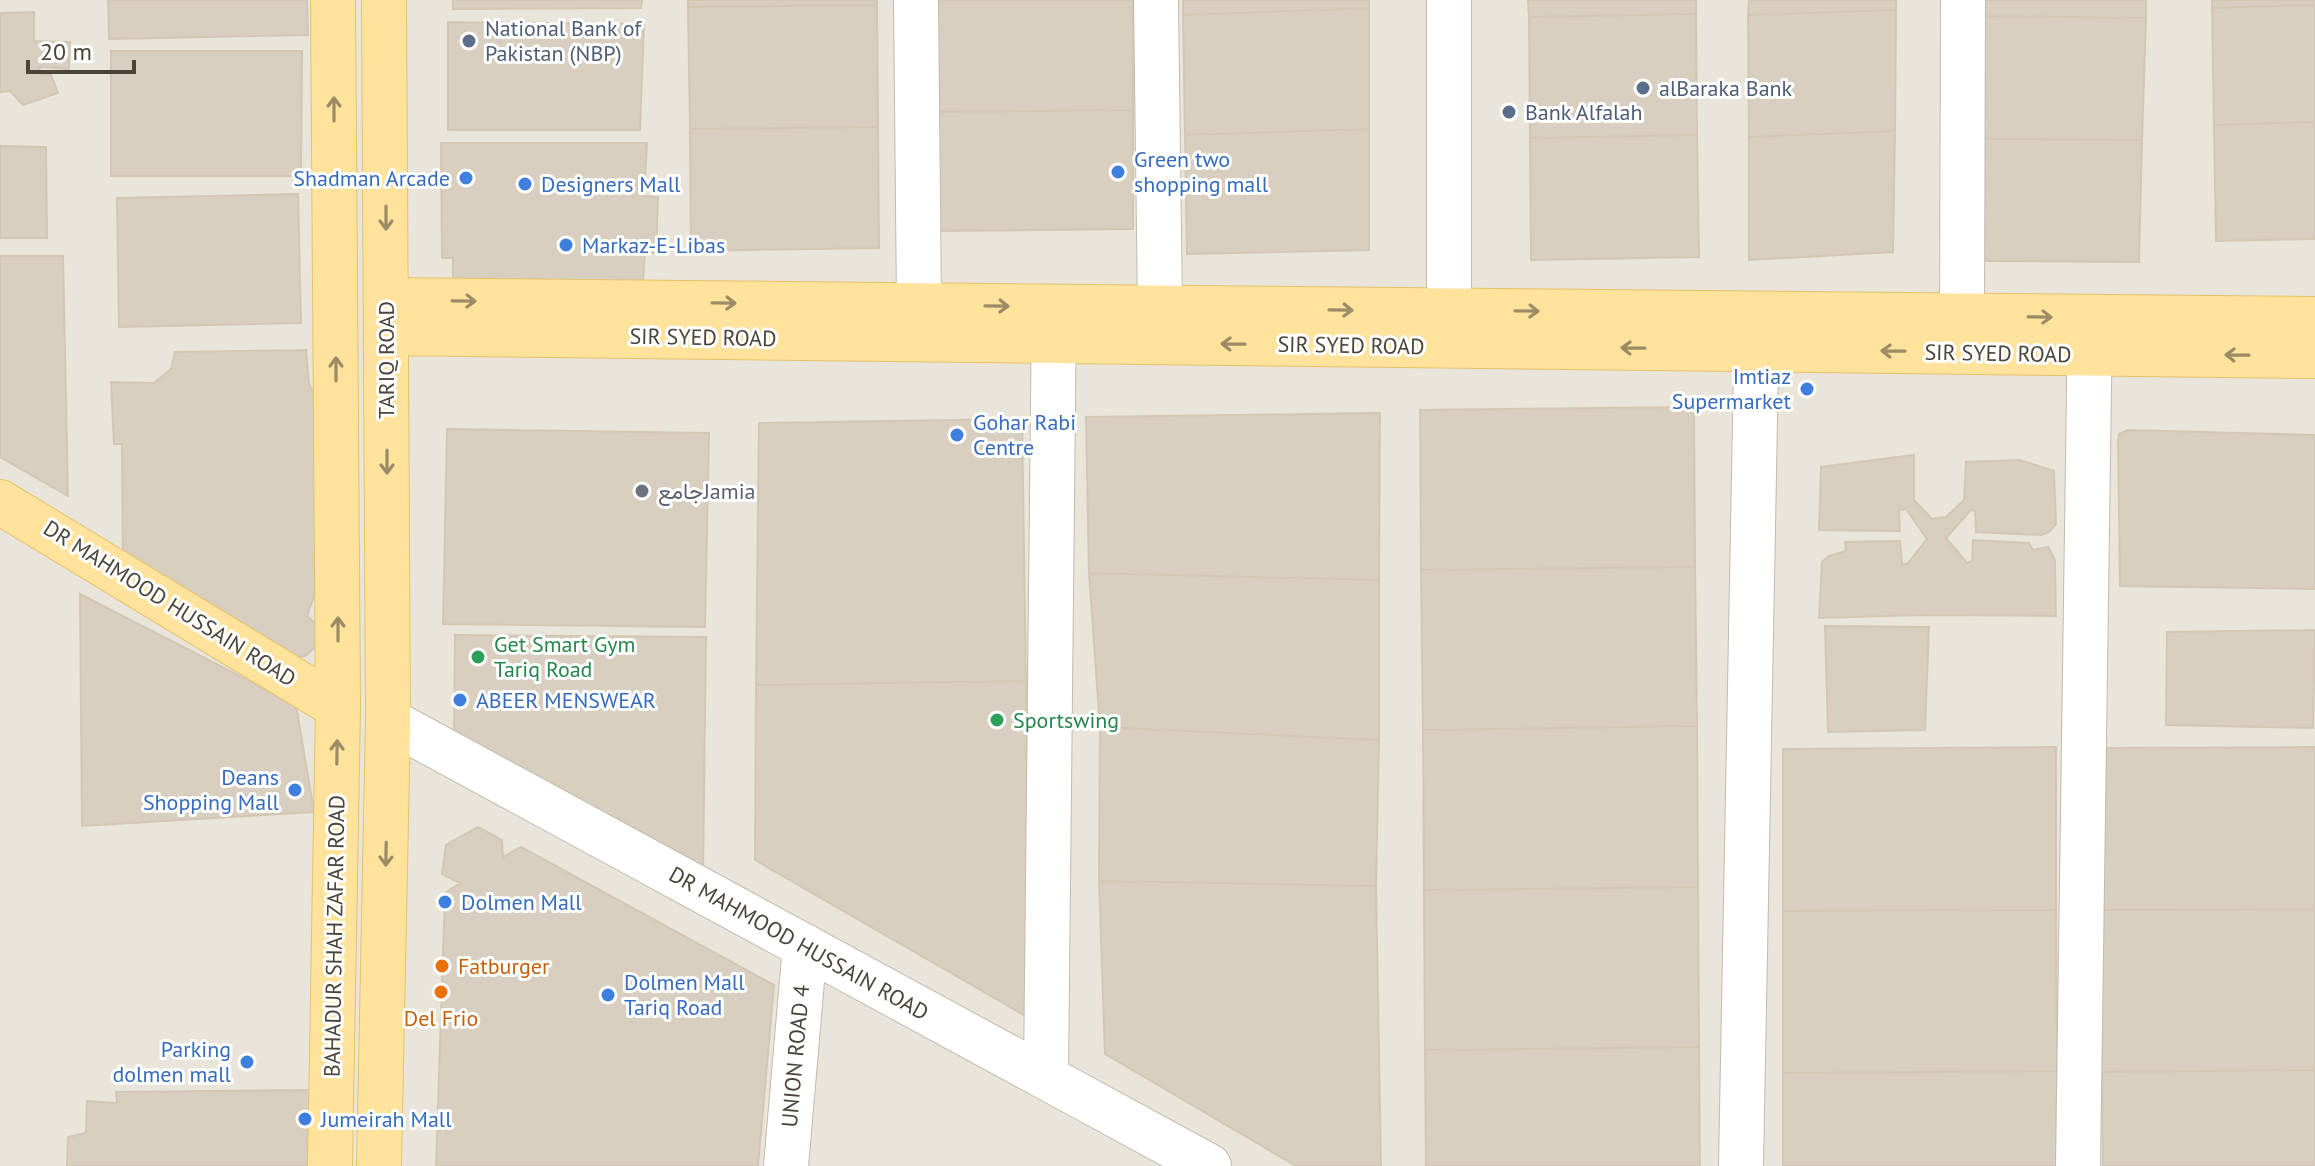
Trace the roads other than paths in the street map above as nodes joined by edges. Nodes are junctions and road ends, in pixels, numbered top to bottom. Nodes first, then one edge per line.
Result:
1 (333, 0) edge
2 (384, 0) edge
3 (916, 0) edge
4 (1156, 0) edge
5 (1449, 0) edge
6 (1963, 0) edge
7 (919, 305) junction
8 (1160, 308) junction
9 (1449, 310) junction
10 (1962, 316) junction
11 (386, 317) junction
12 (2315, 319) edge
13 (1053, 324) junction
14 (1757, 332) junction
15 (2090, 335) junction
16 (2315, 356) edge
17 (0, 502) edge
18 (338, 707) junction
19 (388, 720) junction
20 (805, 946) junction
21 (1046, 1077) junction
22 (330, 1166) edge
23 (379, 1166) edge
24 (786, 1166) edge
25 (1209, 1166) edge
26 (1741, 1166) edge
27 (2078, 1166) edge

18 -> 1 main road
2 -> 11 main road, TARIQ ROAD
3 - 7 street
4 - 8 street
5 - 9 street
6 - 10 street
11 -> 7 main road, SIR SYED ROAD
7 -> 13 main road, SIR SYED ROAD
8 -> 9 main road, SIR SYED ROAD
8 - 13 main road, SIR SYED ROAD
9 -> 14 main road, SIR SYED ROAD
10 - 14 main road, SIR SYED ROAD
10 -> 15 main road, SIR SYED ROAD
11 - 13 main road, SIR SYED ROAD
11 -> 19 main road, TARIQ ROAD
12 - 15 main road, SIR SYED ROAD
14 -> 13 main road, SIR SYED ROAD
13 - 21 street
15 -> 14 main road, SIR SYED ROAD
14 - 26 street
16 -> 15 main road, SIR SYED ROAD
15 - 27 street
17 - 18 main road, DR MAHMOOD HUSSAIN ROAD
22 -> 18 main road, BAHADUR SHAH ZAFAR ROAD
19 - 20 street, DR MAHMOOD HUSSAIN ROAD
19 -> 23 main road
20 - 21 street, DR MAHMOOD HUSSAIN ROAD
20 - 24 street, UNION ROAD 4
21 - 25 street, DR MAHMOOD HUSSAIN ROAD

